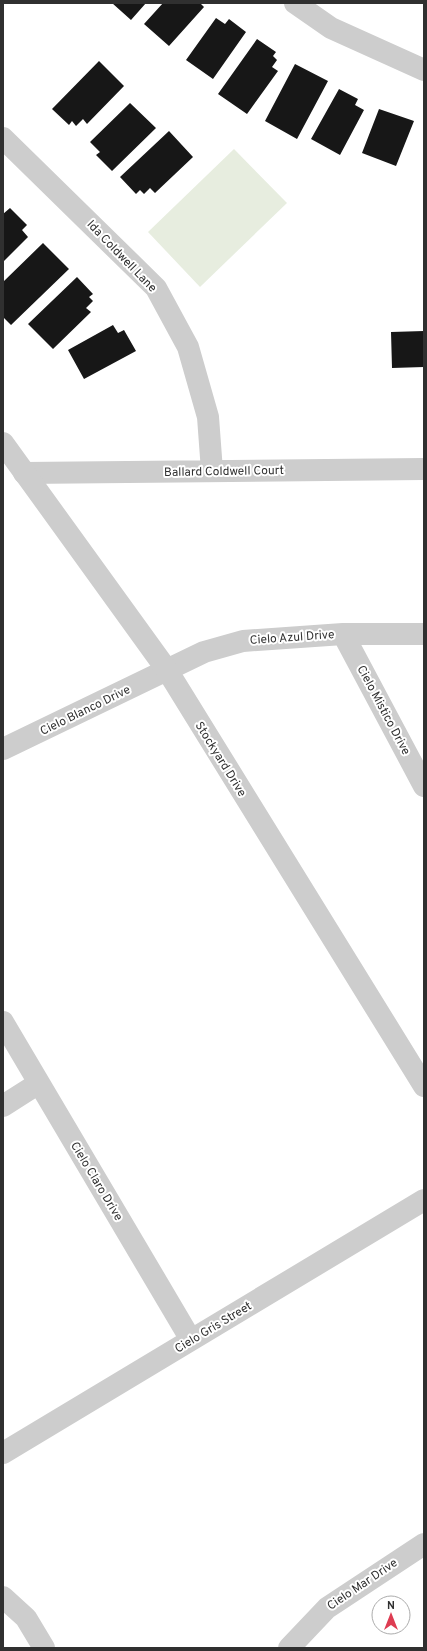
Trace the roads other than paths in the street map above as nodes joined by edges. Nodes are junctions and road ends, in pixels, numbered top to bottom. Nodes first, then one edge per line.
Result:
1 (295, 3) edge
2 (424, 70) edge
3 (3, 138) edge
4 (3, 443) edge
5 (424, 469) edge
6 (212, 471) junction
7 (24, 473) junction
8 (343, 634) junction
9 (424, 634) edge
10 (167, 670) junction
11 (3, 749) edge
12 (424, 786) edge
13 (3, 1022) edge
14 (39, 1083) junction
15 (424, 1086) edge
16 (3, 1106) edge
17 (424, 1200) edge
18 (191, 1340) junction
19 (3, 1453) edge
20 (424, 1544) edge
21 (3, 1597) edge
22 (44, 1648) edge
23 (289, 1648) edge

1 - 2 street
3 - 6 street, Ida Coldwell Lane
4 - 7 street, Stockyard Drive
5 - 6 street, Ballard Coldwell Court
6 - 7 street, Ballard Coldwell Court
7 - 10 street, Stockyard Drive
8 - 9 street, Cielo Azul Drive
8 - 10 street, Cielo Azul Drive
8 - 12 street, Cielo Mistico Drive
10 - 11 street, Cielo Blanco Drive
10 - 15 street, Stockyard Drive
13 - 14 street, Cielo Claro Drive
14 - 16 street
14 - 18 street, Cielo Claro Drive
17 - 18 street, Cielo Gris Street
18 - 19 street, Cielo Gris Street
20 - 23 street, Cielo Mar Drive
21 - 22 street

